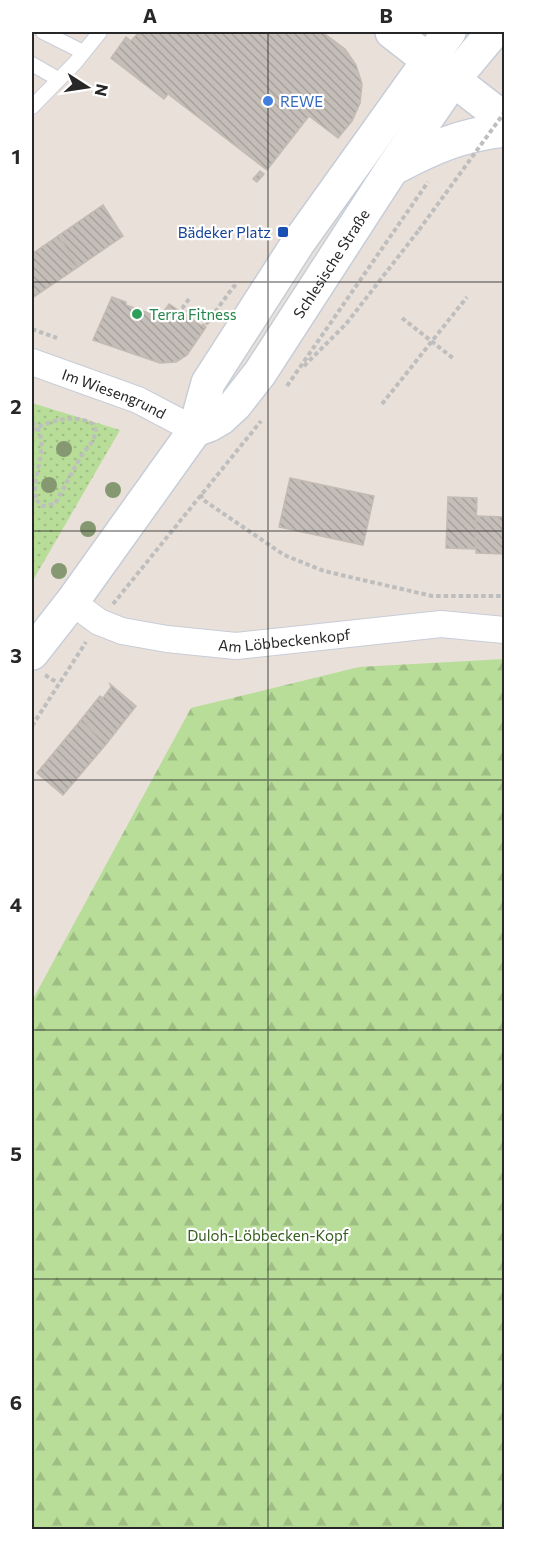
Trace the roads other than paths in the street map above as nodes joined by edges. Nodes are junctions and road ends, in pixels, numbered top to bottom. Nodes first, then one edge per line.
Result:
1 (43, 32) edge
2 (100, 32) edge
3 (392, 32) edge
4 (449, 32) edge
5 (493, 32) edge
6 (83, 52) junction
7 (428, 60) junction
8 (32, 64) edge
9 (58, 79) junction
10 (453, 80) junction
11 (32, 107) edge
12 (504, 119) edge
13 (494, 142) edge
14 (392, 170) junction
15 (32, 362) edge
16 (195, 429) junction
17 (72, 602) junction
18 (504, 630) edge
19 (32, 653) edge

1 - 6 lane
2 - 6 lane
3 - 7 main road
4 - 7 main road
5 - 10 main road, Schlesische Straße
6 - 9 lane
7 - 10 main road
7 - 16 main road
8 - 9 lane
9 - 11 lane
10 - 12 main road
10 - 14 main road, Schlesische Straße
13 - 14 main road
14 - 16 main road, Schlesische Straße
15 - 16 street, Im Wiesengrund
16 - 17 main road
17 - 18 street, Am Löbbeckenkopf
17 - 19 main road

